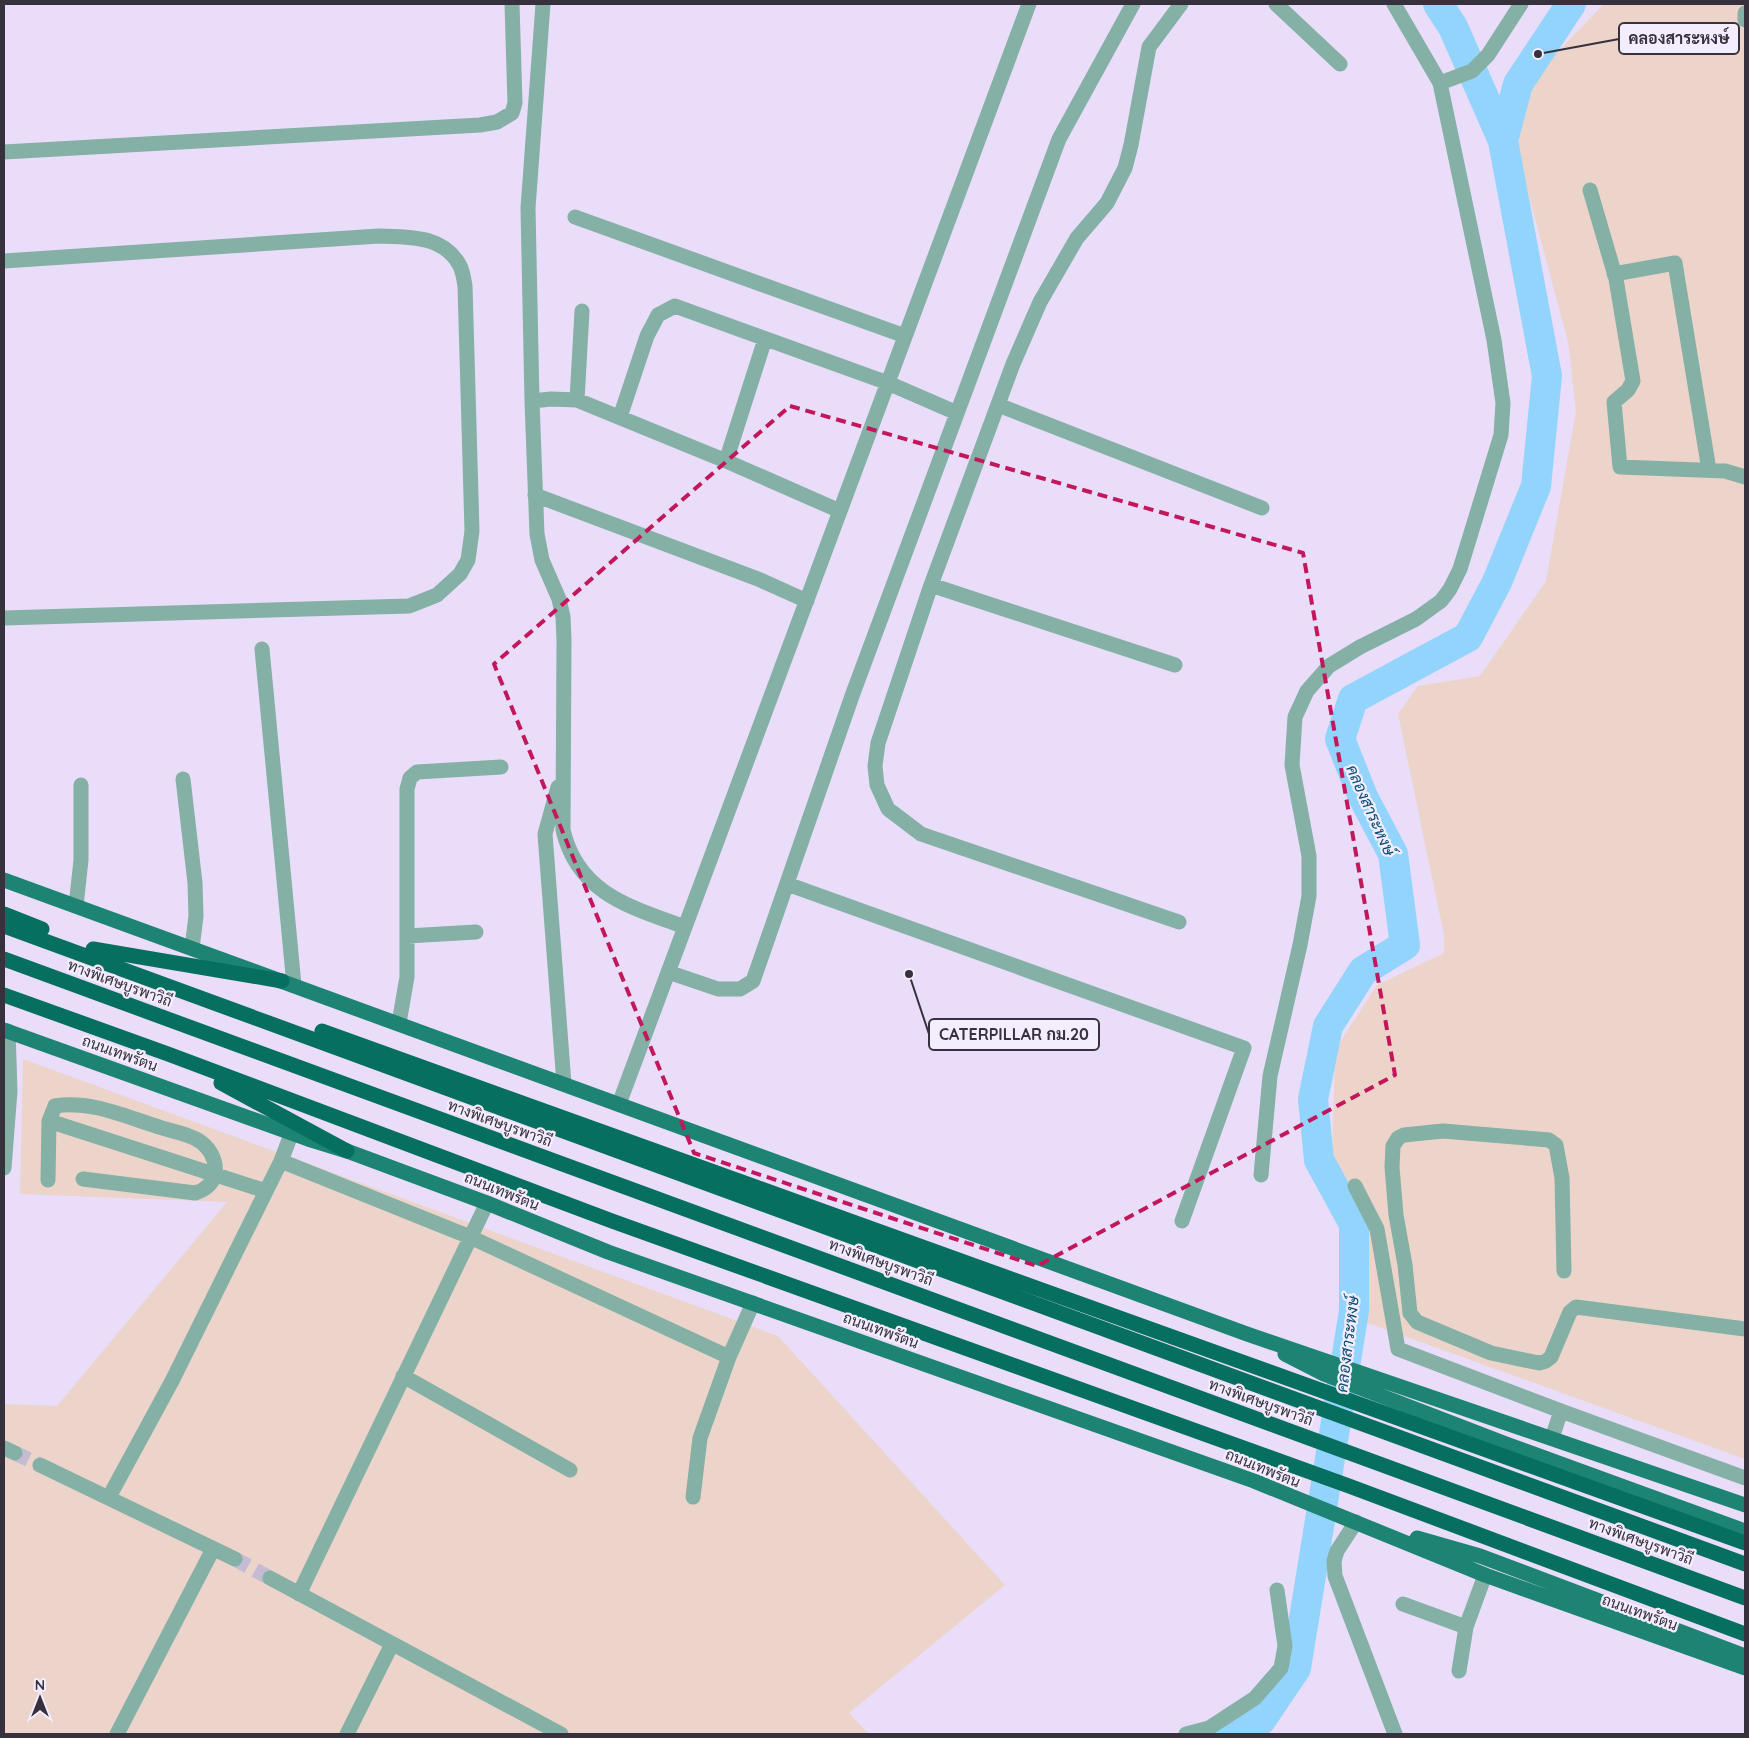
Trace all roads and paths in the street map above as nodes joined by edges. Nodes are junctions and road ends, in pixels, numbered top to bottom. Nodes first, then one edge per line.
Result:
1 (512, 4) edge
2 (543, 4) edge
3 (1029, 4) edge
4 (1133, 4) edge
5 (1181, 4) edge
6 (1276, 4) edge
7 (1394, 4) edge
8 (1521, 4) edge
9 (1745, 13) edge
10 (1745, 20) edge
11 (1340, 64) dead end
12 (1440, 82) junction
13 (4, 152) edge
14 (1590, 190) dead end
15 (575, 217) dead end
16 (4, 261) edge
17 (1614, 274) junction
18 (582, 310) dead end
19 (905, 336) junction
20 (765, 339) junction
21 (888, 383) junction
22 (577, 400) junction
23 (532, 401) junction
24 (998, 406) junction
25 (957, 413) junction
26 (620, 417) junction
27 (726, 461) junction
28 (1709, 470) junction
29 (1745, 477) edge
30 (536, 495) junction
31 (1262, 508) dead end
32 (840, 511) junction
33 (931, 585) junction
34 (807, 601) junction
35 (4, 618) edge
36 (262, 649) dead end
37 (1175, 666) dead end
38 (501, 767) dead end
39 (563, 768) junction
40 (183, 779) dead end
41 (80, 785) dead end
42 (4, 880) edge
43 (787, 884) junction
44 (76, 906) junction
45 (4, 914) edge
46 (1179, 922) dead end
47 (4, 926) edge
48 (685, 926) junction
49 (476, 932) dead end
50 (407, 936) junction
51 (192, 948) junction
52 (93, 949) junction
53 (4, 959) edge
54 (668, 972) junction
55 (288, 983) junction
56 (4, 995) edge
57 (398, 1023) junction
58 (6, 1031) edge
59 (168, 1054) junction
60 (564, 1084) junction
61 (619, 1104) junction
62 (49, 1121) junction
63 (292, 1132) junction
64 (347, 1151) junction
65 (282, 1161) junction
66 (4, 1168) edge
67 (215, 1175) junction
68 (1261, 1175) dead end
69 (83, 1179) dead end
70 (48, 1180) dead end
71 (1355, 1186) dead end
72 (266, 1191) junction
73 (487, 1203) junction
74 (1182, 1221) dead end
75 (470, 1237) junction
76 (1564, 1271) dead end
77 (753, 1304) junction
78 (1745, 1329) edge
79 (729, 1357) junction
80 (403, 1376) junction
81 (1360, 1379) junction
82 (1561, 1411) junction
83 (1552, 1438) junction
84 (40, 1465) tunnel mouth
85 (570, 1470) dead end
86 (1745, 1478) edge
87 (109, 1497) junction
88 (693, 1497) dead end
89 (1745, 1506) edge
90 (1345, 1518) junction
91 (1745, 1531) edge
92 (1745, 1543) edge
93 (213, 1549) junction
94 (235, 1559) tunnel mouth
95 (1745, 1564) edge
96 (1486, 1575) junction
97 (270, 1578) tunnel mouth
98 (1277, 1590) dead end
99 (299, 1594) junction
100 (1745, 1598) edge
101 (1403, 1604) dead end
102 (1466, 1627) junction
103 (1745, 1634) edge
104 (392, 1644) junction
105 (1745, 1656) edge
106 (1745, 1668) edge
107 (1459, 1671) dead end
108 (117, 1734) edge
109 (347, 1734) edge
110 (561, 1734) edge
111 (1186, 1734) edge
112 (1395, 1734) edge

1 - 13 street
2 - 23 street
3 - 19 street
4 - 25 street
5 - 24 street
6 - 11 street
7 - 12 street
8 - 12 street
9 - 10 street
12 - 68 street
14 - 17 street
15 - 19 street
16 - 35 street
17 - 28 street
17 - 28 street
18 - 22 street
19 - 21 street
20 - 21 street
20 - 26 street
20 - 27 street
21 - 25 street
21 - 32 street
22 - 23 street
22 - 26 street
23 - 30 street
24 - 31 street
24 - 33 street
25 - 43 street
26 - 27 street
27 - 32 street
28 - 29 street
30 - 34 street
30 - 39 street
32 - 34 street
33 - 37 street
33 - 46 street
34 - 48 street
36 - 55 street
38 - 50 street
39 - 48 street
39 - 60 street
40 - 51 street
41 - 44 street
42 - 44 main road
43 - 54 street
43 - 74 street
44 - 51 main road
45 - 52 highway
47 - 95 highway, ทางพิเศษบูรพาวิถี
48 - 54 street
49 - 50 street
50 - 57 street
51 - 55 main road
52 - 55 highway
52 - 92 highway
53 - 100 highway, ทางพิเศษบูรพาวิถี
54 - 61 street
55 - 57 main road
56 - 59 highway, ถนนเทพรัตน
57 - 60 main road
58 - 63 main road, ถนนเทพรัตน
58 - 66 street
59 - 64 highway
59 - 103 highway, ถนนเทพรัตน
60 - 61 main road
61 - 81 main road
62 - 67 street
62 - 67 street
62 - 70 street
63 - 64 main road, ถนนเทพรัตน
63 - 65 street
64 - 73 main road, ถนนเทพรัตน
65 - 72 street
65 - 75 street
67 - 69 street
67 - 72 street
71 - 82 street
72 - 87 street
73 - 75 street
73 - 77 main road, ถนนเทพรัตน
75 - 79 street
75 - 80 street
76 - 78 street
77 - 79 street
77 - 90 main road, ถนนเทพรัตน
79 - 88 street
80 - 85 street
80 - 99 street
81 - 83 main road
81 - 91 main road
82 - 83 street
82 - 86 street
83 - 89 main road
84 - 87 street
87 - 93 street
90 - 96 main road, ถนนเทพรัตน
90 - 105 main road
90 - 112 street
93 - 94 street
93 - 108 street
96 - 102 street
96 - 106 main road, ถนนเทพรัตน
97 - 99 street
98 - 111 street
99 - 104 street
101 - 102 street
102 - 107 street
104 - 109 street
104 - 110 street

